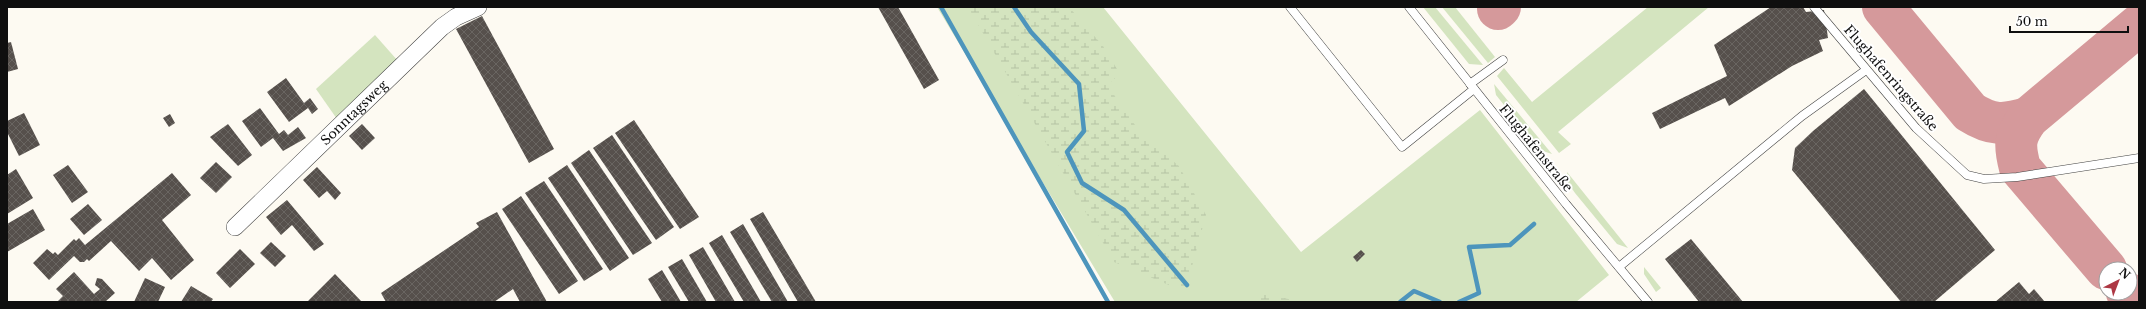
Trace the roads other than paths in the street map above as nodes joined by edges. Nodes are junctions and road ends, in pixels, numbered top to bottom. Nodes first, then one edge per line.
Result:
1 (478, 7) edge
2 (1290, 7) edge
3 (1409, 7) edge
4 (1814, 7) edge
5 (1503, 60) dead end
6 (1866, 70) junction
7 (1472, 87) junction
8 (2139, 158) edge
9 (236, 227) dead end
10 (1619, 267) junction
11 (1648, 302) edge

1 - 9 street, Sonntagsweg
2 - 7 lane
3 - 7 lane, Flughafenstraße
4 - 6 lane, Flughafenringstraße
5 - 7 lane
6 - 8 lane, Flughafenringstraße
6 - 10 lane
7 - 10 lane, Flughafenstraße
10 - 11 lane, Flughafenstraße

